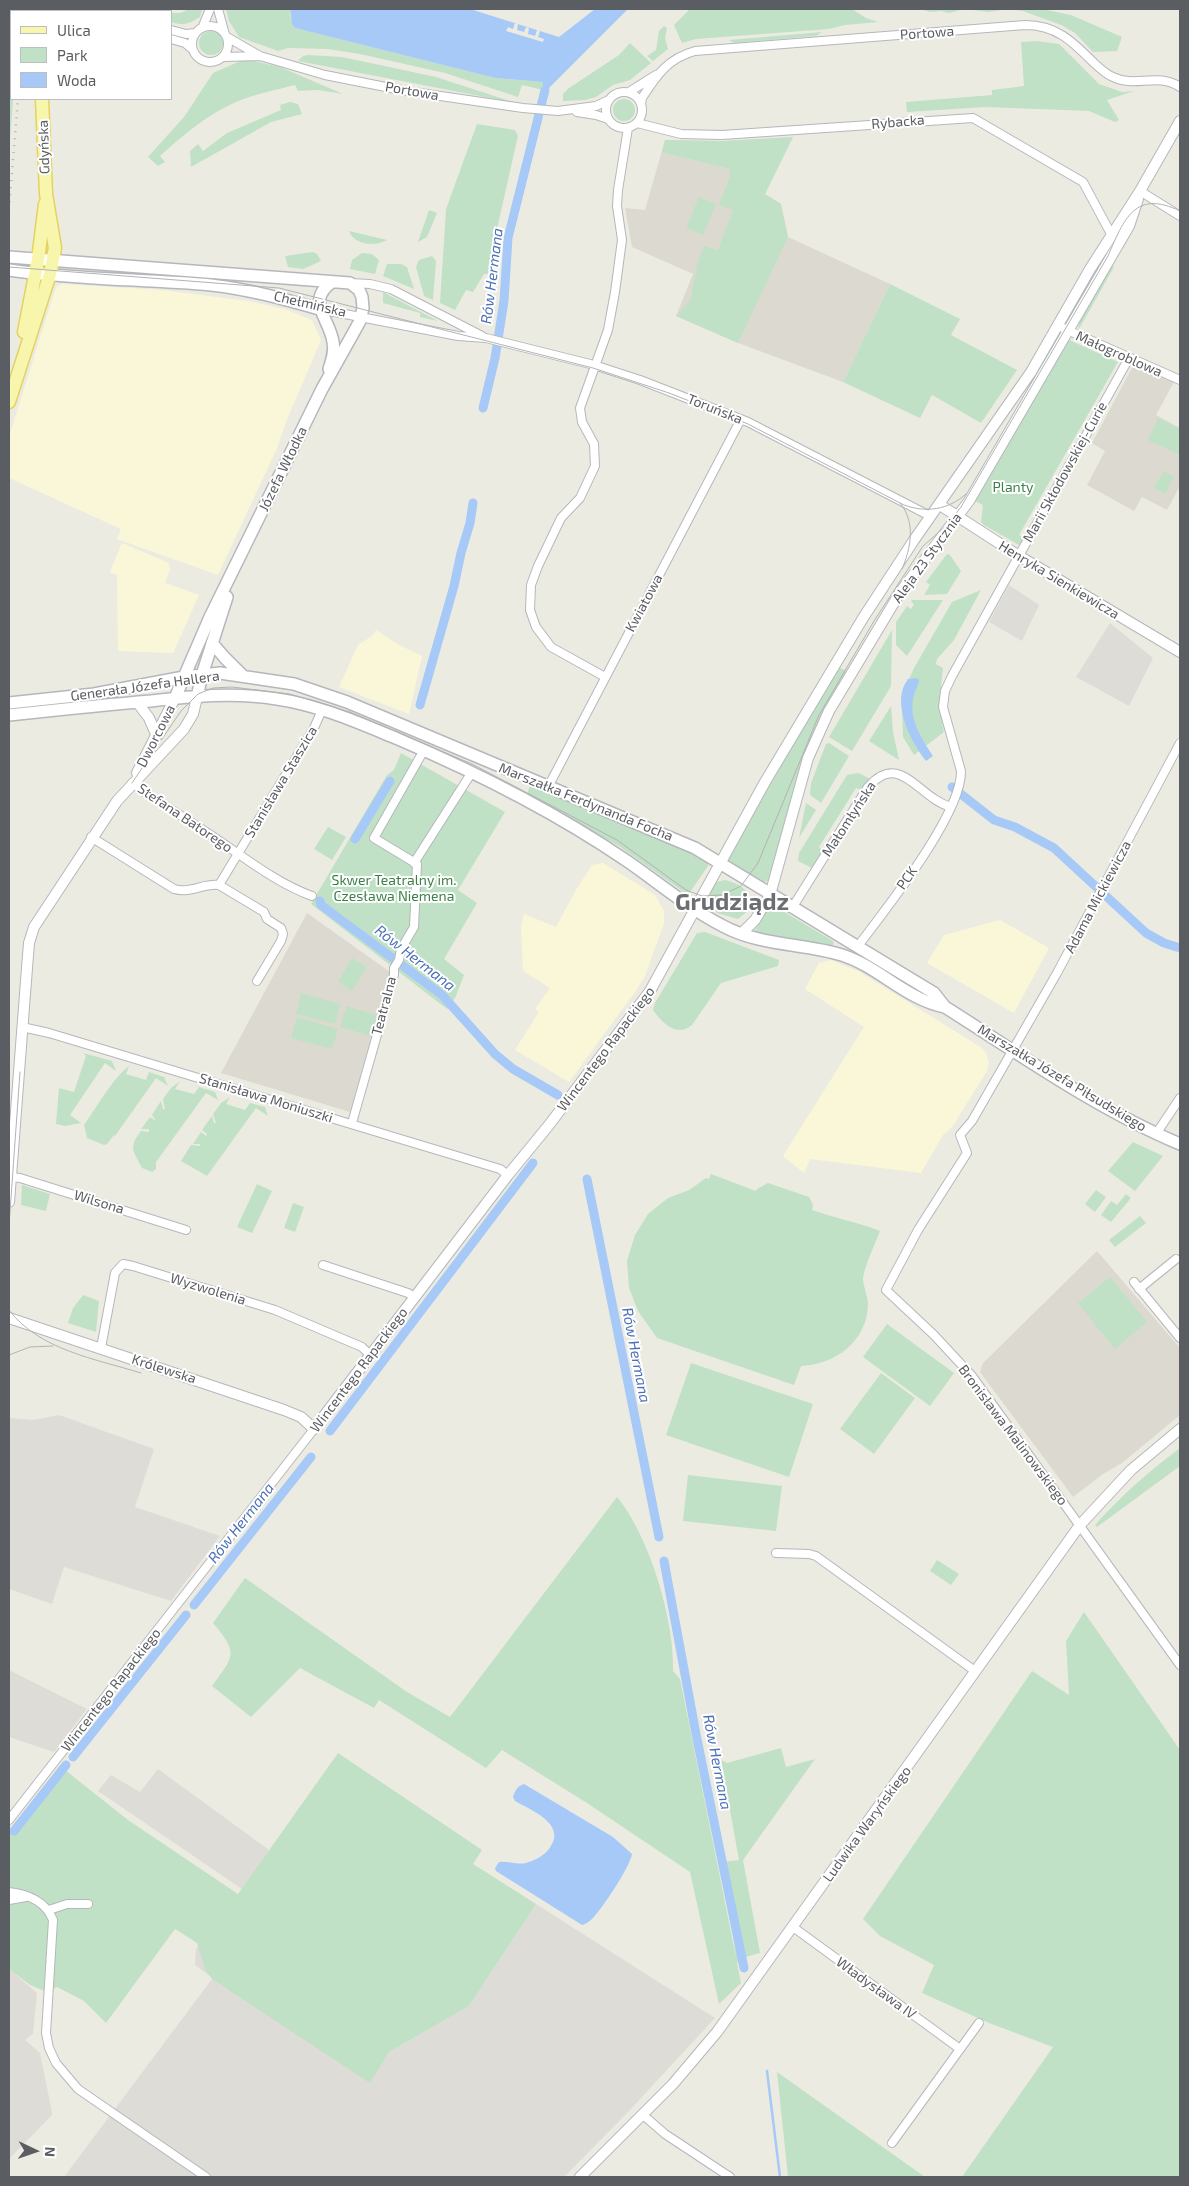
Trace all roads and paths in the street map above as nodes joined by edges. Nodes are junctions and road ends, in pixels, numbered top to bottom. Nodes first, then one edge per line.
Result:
1 (210, 9) edge
2 (218, 9) edge
3 (204, 26) junction
4 (172, 30) edge
5 (195, 33) junction
6 (226, 34) junction
7 (172, 39) edge
8 (192, 49) junction
9 (260, 56) junction
10 (222, 57) junction
11 (660, 72) junction
12 (1180, 86) edge
13 (629, 92) junction
14 (42, 100) edge
15 (609, 100) junction
16 (641, 104) junction
17 (567, 111) junction
18 (608, 119) junction
19 (1180, 121) edge
20 (637, 123) junction
21 (628, 128) junction
22 (1140, 191) junction
23 (46, 194) junction
24 (1179, 215) edge
25 (54, 233) junction
26 (1111, 234) junction
27 (14, 257) edge
28 (38, 260) junction
29 (53, 261) junction
30 (77, 263) junction
31 (13, 271) edge
32 (36, 273) junction
33 (50, 274) junction
34 (332, 282) junction
35 (350, 283) junction
36 (320, 309) junction
37 (362, 316) junction
38 (1058, 326) junction
39 (1068, 331) junction
40 (486, 338) junction
41 (1129, 358) junction
42 (594, 365) junction
43 (16, 376) junction
44 (1180, 380) edge
45 (322, 389) junction
46 (9, 402) edge
47 (741, 419) junction
48 (940, 505) junction
49 (930, 516) junction
50 (958, 518) junction
51 (245, 548) junction
52 (1019, 556) junction
53 (212, 643) junction
54 (1180, 652) edge
55 (202, 674) junction
56 (243, 676) junction
57 (184, 677) junction
58 (605, 677) junction
59 (197, 697) junction
60 (175, 698) junction
61 (94, 700) junction
62 (137, 702) junction
63 (9, 703) edge
64 (322, 710) junction
65 (9, 715) edge
66 (156, 734) junction
67 (1180, 743) edge
68 (424, 750) junction
69 (477, 757) joint
70 (472, 772) junction
71 (132, 783) junction
72 (548, 787) junction
73 (951, 807) junction
74 (91, 837) junction
75 (695, 848) joint
76 (239, 854) junction
77 (721, 862) junction
78 (414, 863) junction
79 (219, 885) junction
80 (770, 894) junction
81 (312, 896) dead end
82 (792, 908) junction
83 (695, 910) junction
84 (741, 934) junction
85 (858, 946) junction
86 (257, 981) dead end
87 (945, 1007) junction
88 (22, 1026) junction
89 (1014, 1050) junction
90 (1180, 1098) edge
91 (352, 1123) junction
92 (1156, 1134) junction
93 (1180, 1144) edge
94 (508, 1174) junction
95 (11, 1177) junction
96 (9, 1202) edge
97 (186, 1230) dead end
98 (1176, 1259) dead end
99 (323, 1265) dead end
100 (1134, 1282) dead end
101 (1139, 1289) junction
102 (414, 1297) junction
103 (9, 1318) edge
104 (1180, 1338) edge
105 (101, 1348) junction
106 (370, 1354) junction
107 (314, 1429) junction
108 (1180, 1429) edge
109 (1080, 1525) junction
110 (776, 1553) dead end
111 (1180, 1665) edge
112 (975, 1671) junction
113 (9, 1820) edge
114 (9, 1892) edge
115 (26, 1897) junction
116 (9, 1900) edge
117 (88, 1904) dead end
118 (50, 1910) junction
119 (793, 1927) junction
120 (979, 2023) dead end
121 (960, 2049) junction
122 (642, 2114) junction
123 (892, 2143) dead end
124 (206, 2177) edge
125 (580, 2177) edge
126 (730, 2177) edge

1 - 3 street
2 - 6 street
3 - 5 street
3 - 6 street
4 - 5 street
5 - 8 street
6 - 9 street, Portowa
6 - 10 street
7 - 8 street
8 - 10 street
9 - 10 street, Portowa
9 - 17 street, Portowa
11 - 12 street, Portowa
11 - 13 street, Portowa
11 - 16 street, Portowa
13 - 15 street
13 - 16 street
14 - 23 main road, Gdyńska
15 - 17 street, Portowa
15 - 18 street
16 - 20 street
17 - 18 street, Portowa
18 - 21 street
19 - 22 street, Aleja 23 Stycznia
20 - 21 street
20 - 26 street, Rybacka
21 - 42 street
22 - 24 street
22 - 26 street, Aleja 23 Stycznia
22 - 39 street, Aleja 23 Stycznia
23 - 25 main road, Gdyńska
23 - 28 main road, Gdyńska
25 - 29 main road, Gdyńska
25 - 30 main road
26 - 38 street, Aleja 23 Stycznia
27 - 28 main road, Chełmińska
28 - 29 main road, Chełmińska
28 - 32 main road, Gdyńska
29 - 30 main road, Chełmińska
29 - 33 main road, Gdyńska
30 - 34 main road, Chełmińska
31 - 32 main road, Chełmińska
32 - 33 main road, Chełmińska
32 - 43 main road, Gdyńska
33 - 36 main road, Chełmińska
33 - 43 main road, Gdyńska
34 - 35 main road, Chełmińska
34 - 36 main road
35 - 37 main road, Chełmińska
35 - 40 street, Toruńska
36 - 37 street, Chełmińska
36 - 45 main road, Józefa Włodka
37 - 40 street, Toruńska
37 - 45 main road, Józefa Włodka
38 - 39 street, Małogroblowa
38 - 48 street, Aleja 23 Stycznia
39 - 41 street, Małogroblowa
39 - 50 street, Aleja 23 Stycznia
40 - 42 street, Toruńska
41 - 44 street, Małogroblowa
41 - 52 street, Marii Skłodowskiej-Curie
42 - 47 street, Toruńska
42 - 58 street
43 - 46 main road
45 - 51 main road, Józefa Włodka
47 - 49 street, Toruńska
47 - 58 street, Kwiatowa
48 - 49 street, Aleja 23 Stycznia
48 - 50 street, Henryka Sienkiewicza
49 - 77 street, Aleja 23 Stycznia
50 - 52 street, Henryka Sienkiewicza
50 - 80 street, Aleja 23 Stycznia
51 - 53 main road, Józefa Włodka
51 - 57 main road, Józefa Włodka
52 - 54 street, Henryka Sienkiewicza
52 - 73 street, Marii Skłodowskiej-Curie
53 - 55 main road, Józefa Włodka
53 - 56 main road
55 - 56 main road, Generała Józefa Hallera
55 - 57 main road, Generała Józefa Hallera
55 - 59 main road, Józefa Włodka
56 - 69 main road, Generała Józefa Hallera
57 - 60 main road, Józefa Włodka
57 - 61 main road, Generała Józefa Hallera
58 - 72 street, Kwiatowa
59 - 60 main road, Generała Józefa Hallera
59 - 64 main road, Generała Józefa Hallera
59 - 71 street, Dworcowa
60 - 62 main road, Generała Józefa Hallera
60 - 66 street, Dworcowa
61 - 62 main road, Generała Józefa Hallera
61 - 63 main road, Generała Józefa Hallera
61 - 65 main road, Generała Józefa Hallera
62 - 66 street
64 - 68 main road, Generała Józefa Hallera
64 - 76 street, Stanisława Staszica
66 - 71 street, Dworcowa
67 - 89 street, Adama Mickiewicza
68 - 70 main road, Generała Józefa Hallera
68 - 78 street
69 - 72 main road, Marszałka Ferdynanda Focha
70 - 78 street
70 - 83 main road, Marszałka Ferdynanda Focha
71 - 74 street
71 - 76 street, Stefana Batorego
72 - 75 main road, Marszałka Ferdynanda Focha
73 - 82 street, Małomłyńska
73 - 85 street, PCK
74 - 79 street
74 - 88 street
75 - 77 main road, Marszałka Józefa Piłsudskiego
76 - 79 street, Stefana Batorego
76 - 81 street, Stefana Batorego
77 - 80 main road, Marszałka Józefa Piłsudskiego
77 - 83 street, Aleja 23 Stycznia
78 - 91 street, Teatralna
79 - 86 street
80 - 82 main road, Marszałka Józefa Piłsudskiego
80 - 84 street, Aleja 23 Stycznia
82 - 85 main road, Marszałka Józefa Piłsudskiego
83 - 84 main road, Marszałka Józefa Piłsudskiego
83 - 94 street, Wincentego Rapackiego
84 - 87 main road, Marszałka Józefa Piłsudskiego
85 - 87 main road, Marszałka Józefa Piłsudskiego
87 - 89 main road, Marszałka Józefa Piłsudskiego
88 - 91 street, Stanisława Moniuszki
88 - 95 street
89 - 92 main road, Marszałka Józefa Piłsudskiego
89 - 109 street, Bronisława Malinowskiego
90 - 92 street
91 - 94 street, Stanisława Moniuszki
92 - 93 main road, Marszałka Józefa Piłsudskiego
94 - 102 street, Wincentego Rapackiego
95 - 96 street
95 - 97 street, Wilsona
98 - 101 street
99 - 102 street
100 - 101 street
101 - 104 street
102 - 106 street, Wincentego Rapackiego
103 - 105 street, Królewska
105 - 106 street, Wyzwolenia
105 - 107 street, Królewska
106 - 107 street, Wincentego Rapackiego
107 - 113 street, Wincentego Rapackiego
108 - 109 street, Ludwika Waryńskiego
109 - 111 street
109 - 112 street, Ludwika Waryńskiego
110 - 112 street
112 - 119 street, Ludwika Waryńskiego
114 - 115 street
115 - 116 street
115 - 118 street
117 - 118 street
118 - 124 street
119 - 121 street, Władysława IV
119 - 122 street, Ludwika Waryńskiego
120 - 121 street
121 - 123 street
122 - 125 street, Ludwika Waryńskiego
122 - 126 street

